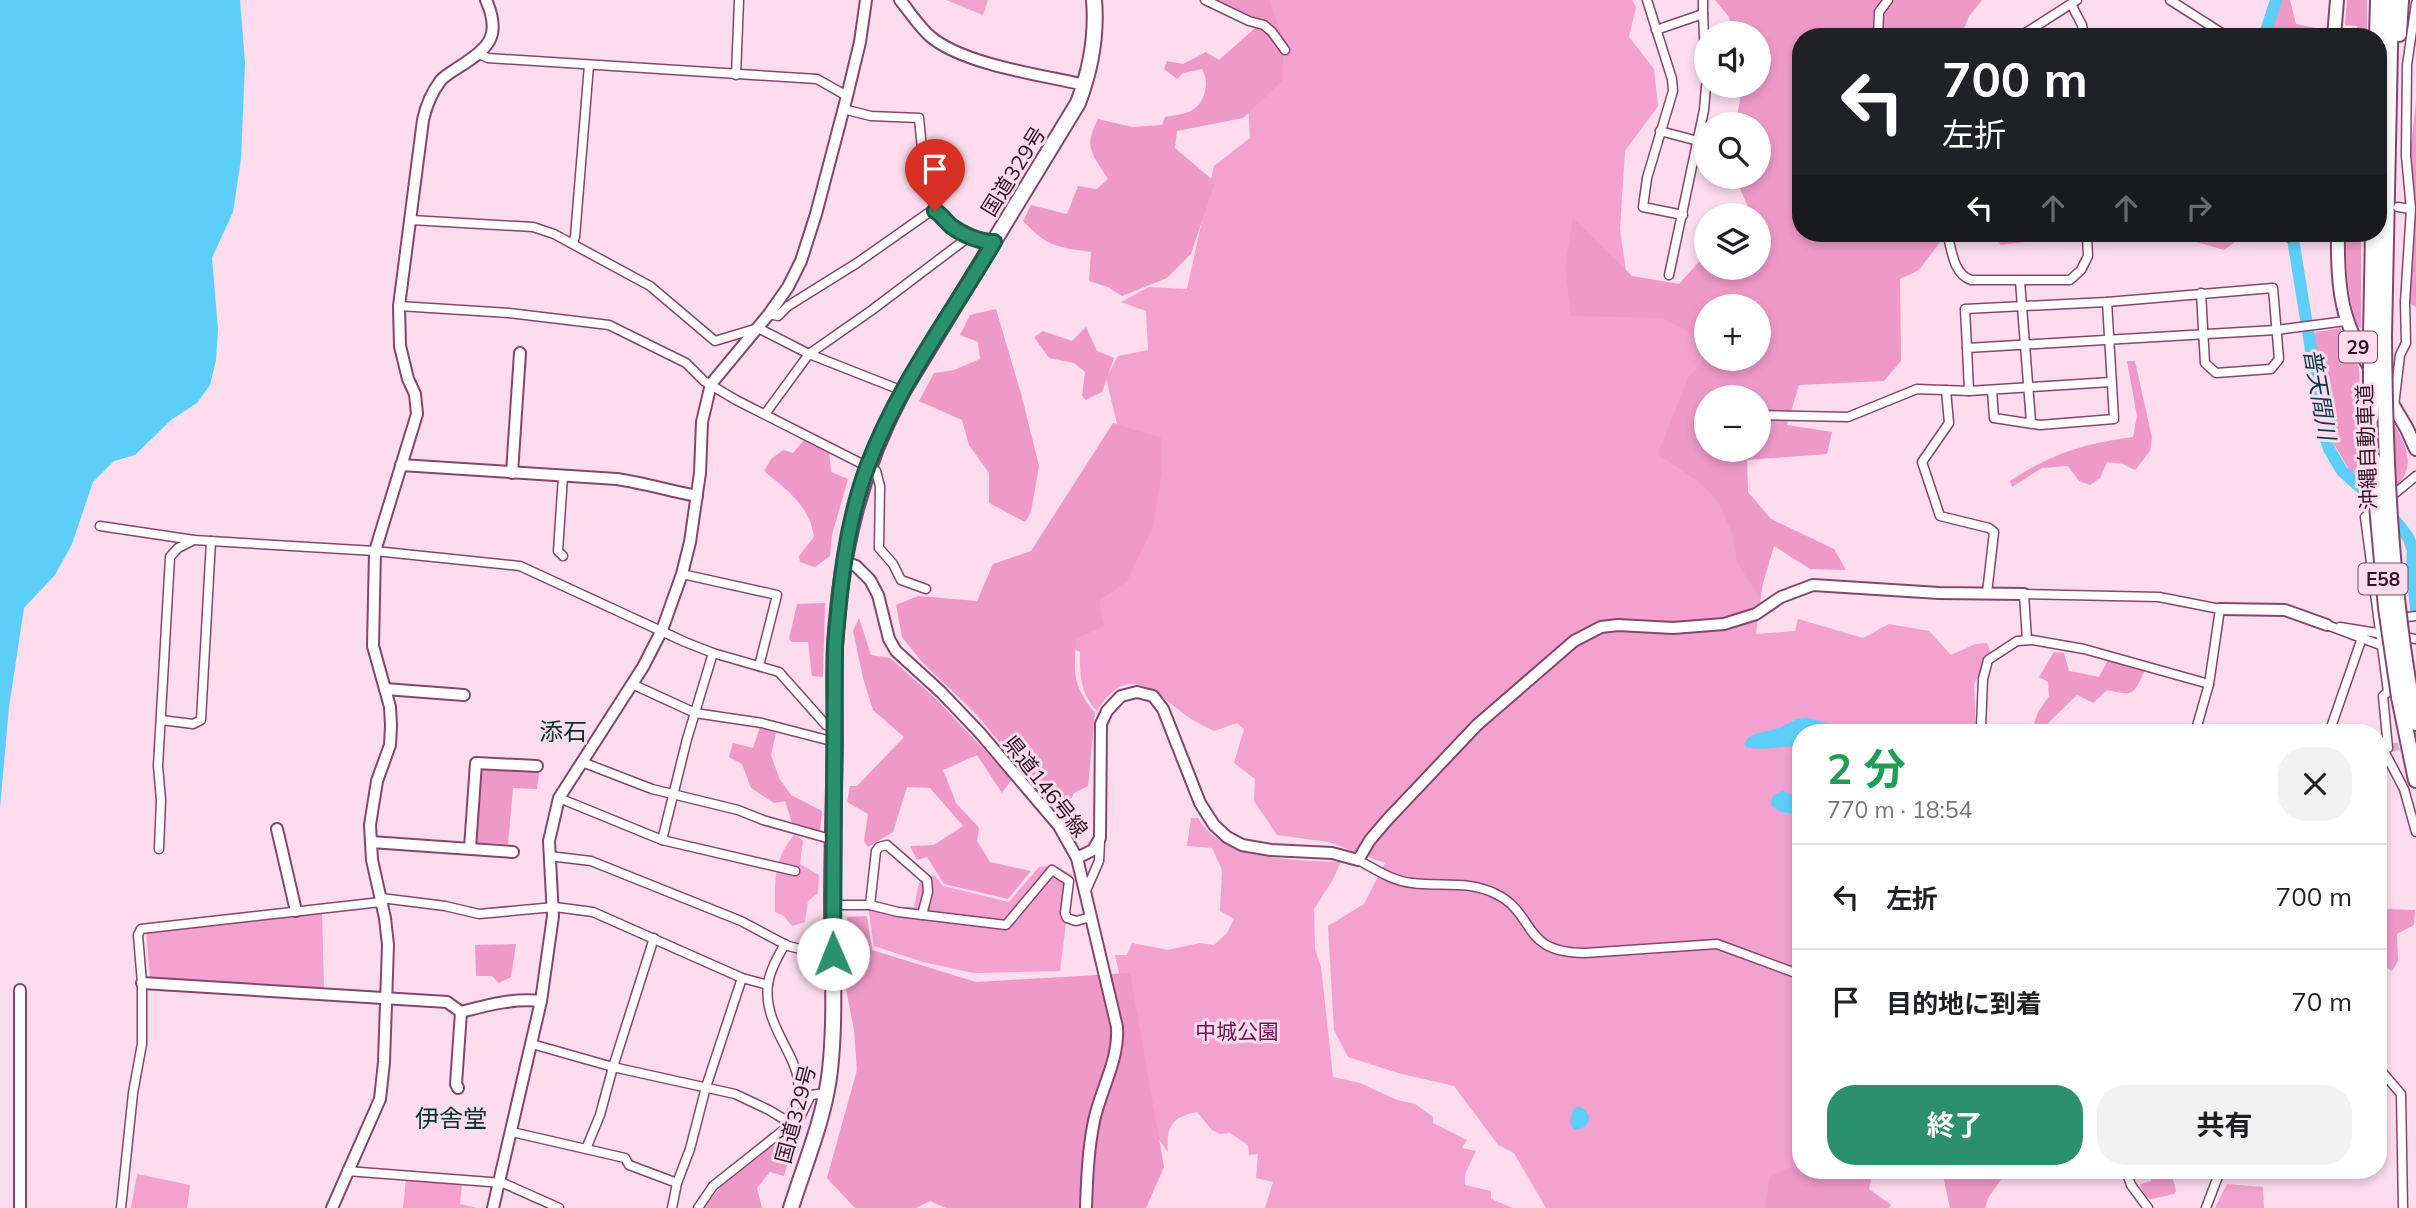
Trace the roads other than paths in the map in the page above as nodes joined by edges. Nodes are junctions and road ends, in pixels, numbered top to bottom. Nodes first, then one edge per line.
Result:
1 (486, 0) edge
2 (739, 0) edge
3 (866, 0) edge
4 (900, 0) edge
5 (1094, 0) edge
6 (1205, 0) edge
7 (1647, 0) edge
8 (1703, 0) edge
9 (1888, 0) edge
10 (2337, 0) edge
11 (2378, 0) edge
12 (2391, 0) edge
13 (2401, 0) edge
14 (2175, 1) edge
15 (2074, 2) edge
16 (2416, 3) edge
17 (1703, 14) junction
18 (1703, 21) edge
19 (1878, 28) edge
20 (2033, 28) edge
21 (2082, 28) edge
22 (2215, 28) edge
23 (2335, 28) edge
24 (2377, 28) edge
25 (1656, 30) junction
26 (1285, 50) dead end
27 (479, 54) junction
28 (589, 65) junction
29 (2389, 67) junction
30 (736, 75) junction
31 (1085, 85) junction
32 (847, 96) junction
33 (843, 109) junction
34 (2387, 112) edge
35 (1660, 131) junction
36 (1694, 140) edge
37 (1694, 161) edge
38 (2398, 208) dead end
39 (2411, 209) junction
40 (935, 211) junction
41 (1683, 215) junction
42 (411, 220) junction
43 (970, 236) junction
44 (573, 242) junction
45 (994, 242) junction
46 (1949, 242) edge
47 (2087, 242) edge
48 (2338, 242) edge
49 (2373, 242) edge
50 (2381, 242) edge
51 (1669, 275) dead end
52 (2020, 281) junction
53 (2200, 293) junction
54 (2107, 302) junction
55 (2022, 305) junction
56 (399, 306) junction
57 (769, 314) junction
58 (2346, 321) junction
59 (758, 328) junction
60 (2276, 330) junction
61 (2203, 334) junction
62 (2377, 336) junction
63 (2108, 340) junction
64 (2025, 345) junction
65 (1967, 348) junction
66 (520, 353) dead end
67 (809, 354) junction
68 (2111, 382) junction
69 (711, 384) junction
70 (2028, 387) junction
71 (1947, 390) junction
72 (1992, 390) junction
73 (903, 391) junction
74 (1969, 391) junction
75 (2394, 406) junction
76 (765, 414) junction
77 (1771, 415) edge
78 (2031, 422) junction
79 (2416, 449) edge
80 (401, 465) junction
81 (868, 466) junction
82 (512, 473) junction
83 (563, 476) junction
84 (2416, 476) edge
85 (697, 496) junction
86 (100, 526) dead end
87 (194, 540) junction
88 (211, 541) junction
89 (375, 551) junction
90 (563, 556) dead end
91 (845, 562) junction
92 (682, 573) junction
93 (926, 589) dead end
94 (1987, 593) junction
95 (2024, 594) junction
96 (2220, 609) junction
97 (2412, 616) edge
98 (2377, 621) junction
99 (2327, 625) joint
100 (662, 630) junction
101 (2379, 634) junction
102 (2363, 635) junction
103 (2416, 639) edge
104 (2027, 640) junction
105 (2381, 646) junction
106 (713, 653) junction
107 (2416, 654) edge
108 (759, 666) junction
109 (2412, 671) dead end
110 (2416, 681) edge
111 (632, 684) junction
112 (2209, 684) junction
113 (385, 689) junction
114 (464, 695) dead end
115 (2405, 698) junction
116 (695, 713) junction
117 (161, 720) junction
118 (2416, 723) edge
119 (1981, 724) edge
120 (2198, 724) edge
121 (2332, 724) edge
122 (2383, 724) edge
123 (835, 735) junction
124 (2387, 752) edge
125 (582, 762) junction
126 (537, 766) dead end
127 (2416, 780) edge
128 (674, 796) junction
129 (559, 799) junction
130 (278, 829) dead end
131 (2416, 832) edge
132 (1100, 838) junction
133 (663, 840) junction
134 (834, 841) junction
135 (371, 842) junction
136 (470, 848) junction
137 (159, 849) dead end
138 (513, 852) dead end
139 (549, 856) junction
140 (1077, 858) junction
141 (1358, 860) junction
142 (794, 871) dead end
143 (1085, 893) junction
144 (381, 900) junction
145 (832, 905) junction
146 (870, 905) junction
147 (552, 908) junction
148 (296, 911) junction
149 (922, 915) junction
150 (1091, 917) junction
151 (654, 938) junction
152 (785, 944) junction
153 (833, 954) junction
154 (1792, 972) edge
155 (742, 978) junction
156 (142, 983) junction
157 (768, 985) junction
158 (20, 990) dead end
159 (386, 999) junction
160 (541, 1001) junction
161 (461, 1012) junction
162 (533, 1044) junction
163 (613, 1067) junction
164 (2387, 1077) edge
165 (706, 1087) junction
166 (458, 1088) dead end
167 (826, 1093) junction
168 (789, 1123) junction
169 (512, 1132) junction
170 (586, 1149) junction
171 (347, 1171) junction
172 (2129, 1179) edge
173 (2217, 1179) edge
174 (499, 1183) junction
175 (677, 1183) junction
176 (20, 1208) edge
177 (121, 1208) edge
178 (332, 1208) edge
179 (493, 1208) edge
180 (559, 1208) edge
181 (672, 1208) edge
182 (698, 1208) edge
183 (791, 1208) edge
184 (1086, 1208) edge
185 (2148, 1208) edge
186 (2206, 1208) edge
187 (2403, 1208) edge

1 - 27 street
2 - 30 street
3 - 32 street
4 - 31 street
5 - 31 highway, 国道329号
6 - 26 street
7 - 25 street
8 - 17 street
9 - 19 street
10 - 23 main road
11 - 24 highway
12 - 29 highway, 沖縄自動車道 / E58
13 - 29 highway
14 - 22 street
15 - 20 street
15 - 21 street
16 - 39 street
17 - 18 street
17 - 25 street
25 - 35 street
27 - 28 street
27 - 42 street
28 - 30 street
28 - 44 street
29 - 34 highway, 沖縄自動車道 / E58
30 - 32 street
31 - 45 highway, 国道329号
32 - 33 street
33 - 40 street
33 - 57 street
35 - 36 street
35 - 41 street
37 - 41 street
38 - 39 street
39 - 75 street
40 - 43 street
40 - 57 street
41 - 51 street
42 - 44 street
42 - 56 street
43 - 45 street
43 - 67 street
44 - 59 street
45 - 73 highway, 国道329号
46 - 52 street
47 - 52 street
48 - 58 main road, 29
49 - 62 highway, 沖縄自動車道 / E58
50 - 62 highway, 沖縄自動車道 / E58
52 - 55 street
53 - 54 street
53 - 60 street
53 - 61 street
54 - 55 street
54 - 63 street
55 - 64 street
55 - 65 street
56 - 69 street
56 - 80 street
57 - 59 street
58 - 60 street
58 - 75 main road, 29
59 - 67 street
59 - 69 street
60 - 61 street
60 - 61 street
61 - 63 street
62 - 115 highway, 沖縄自動車道 / E58, bridge
62 - 115 highway, 沖縄自動車道 / E58, bridge
63 - 64 street
63 - 68 street
64 - 65 street
64 - 70 street
65 - 74 street
66 - 82 street
67 - 73 street
67 - 76 street
68 - 70 street
68 - 78 street
69 - 76 street
69 - 85 street
70 - 72 street
70 - 78 street
71 - 74 street
71 - 77 street
71 - 94 street
72 - 74 street
72 - 78 street
73 - 81 highway, 国道329号
75 - 79 main road, 29
76 - 81 street
80 - 82 street
80 - 89 street
81 - 91 highway, 国道329号
81 - 93 street
82 - 83 street
83 - 85 street
83 - 90 street
84 - 98 street
85 - 92 street
86 - 87 street
87 - 88 street
87 - 117 street
88 - 89 street
88 - 117 street
89 - 100 street
89 - 113 street
91 - 123 highway, 国道329号
91 - 140 street, 県道146号線
92 - 100 street
92 - 108 street
94 - 95 street
94 - 141 street
95 - 96 street
95 - 104 street
96 - 99 street
96 - 112 street
97 - 98 street
98 - 101 street
99 - 102 street
100 - 106 street
100 - 111 street
101 - 102 street
101 - 103 street
101 - 105 street
102 - 105 street
102 - 121 street
104 - 112 street
104 - 119 street
105 - 107 street
105 - 122 street
106 - 108 street
106 - 116 street
108 - 123 street
109 - 110 street
111 - 116 street
111 - 125 street
112 - 120 street
113 - 114 street
113 - 135 street
115 - 118 highway, 沖縄自動車道 / E58
115 - 127 highway, 沖縄自動車道 / E58
116 - 123 street
116 - 128 street
117 - 137 street
123 - 134 highway, 国道329号
124 - 131 street
125 - 128 street
125 - 129 street
126 - 136 street
128 - 133 street
128 - 134 street
129 - 133 street
129 - 139 street
130 - 148 street
132 - 140 street
132 - 141 street
132 - 143 street
133 - 142 street
134 - 145 highway, 国道329号
135 - 136 street
135 - 144 street
136 - 138 street
139 - 147 street
139 - 152 street
140 - 143 street, 県道146号線
141 - 154 street
143 - 150 street, 県道146号線
144 - 147 street
144 - 148 street
144 - 159 street
145 - 146 street
145 - 153 highway, 国道329号
146 - 149 street
146 - 149 street
147 - 151 street
147 - 160 street
148 - 156 street
149 - 150 street
150 - 184 street, 県道146号線
151 - 155 street
151 - 163 street
152 - 153 street
152 - 157 street
153 - 167 highway, 国道329号
155 - 157 street
155 - 165 street
156 - 159 street
156 - 177 street
157 - 168 street
158 - 176 street
159 - 161 street
159 - 171 street
160 - 161 street
160 - 162 street
161 - 166 street
162 - 163 street
162 - 169 street
163 - 165 street
163 - 170 street
164 - 187 street
165 - 168 street
165 - 175 street
167 - 168 street
167 - 183 highway, 国道329号
168 - 182 street
169 - 170 street
169 - 174 street
170 - 175 street
171 - 174 street
171 - 178 street
172 - 185 street
173 - 186 street
174 - 179 street
174 - 180 street
175 - 181 street

